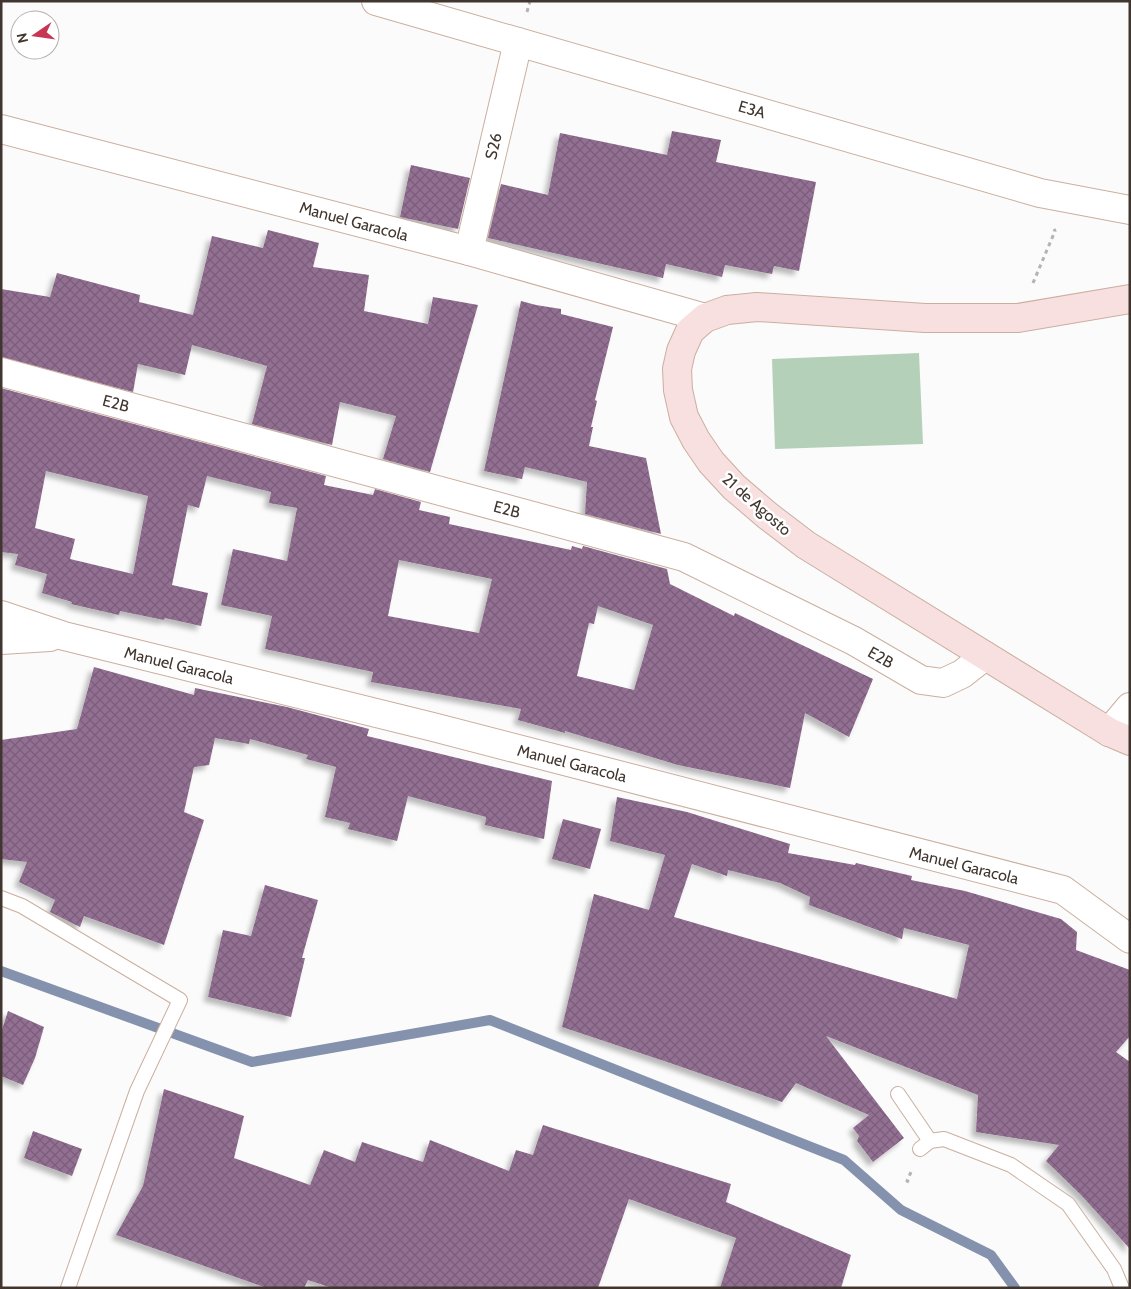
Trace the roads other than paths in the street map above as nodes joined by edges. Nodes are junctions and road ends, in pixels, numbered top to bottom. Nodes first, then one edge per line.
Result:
1 (376, 1) edge
2 (518, 42) junction
3 (1, 129) edge
4 (1130, 210) edge
5 (469, 251) junction
6 (1130, 299) edge
7 (705, 318) junction
8 (1, 372) edge
9 (1, 615) edge
10 (64, 636) junction
11 (1, 640) edge
12 (985, 656) junction
13 (1130, 708) edge
14 (1119, 737) edge
15 (1, 898) edge
16 (1130, 939) edge
17 (898, 1094) dead end
18 (68, 1288) edge
19 (1122, 1288) edge

1 - 2 street, E3A
2 - 4 street, E3A
2 - 5 street, S26
3 - 5 street, Manuel Garacola
5 - 7 street, Manuel Garacola
6 - 7 street, 21 de Agosto
7 - 12 street, 21 de Agosto
8 - 12 street, E2B
9 - 10 street, Manuel Garacola
10 - 11 street
10 - 16 street, Manuel Garacola
12 - 14 street, 21 de Agosto
13 - 14 street
15 - 18 lane
17 - 19 lane

